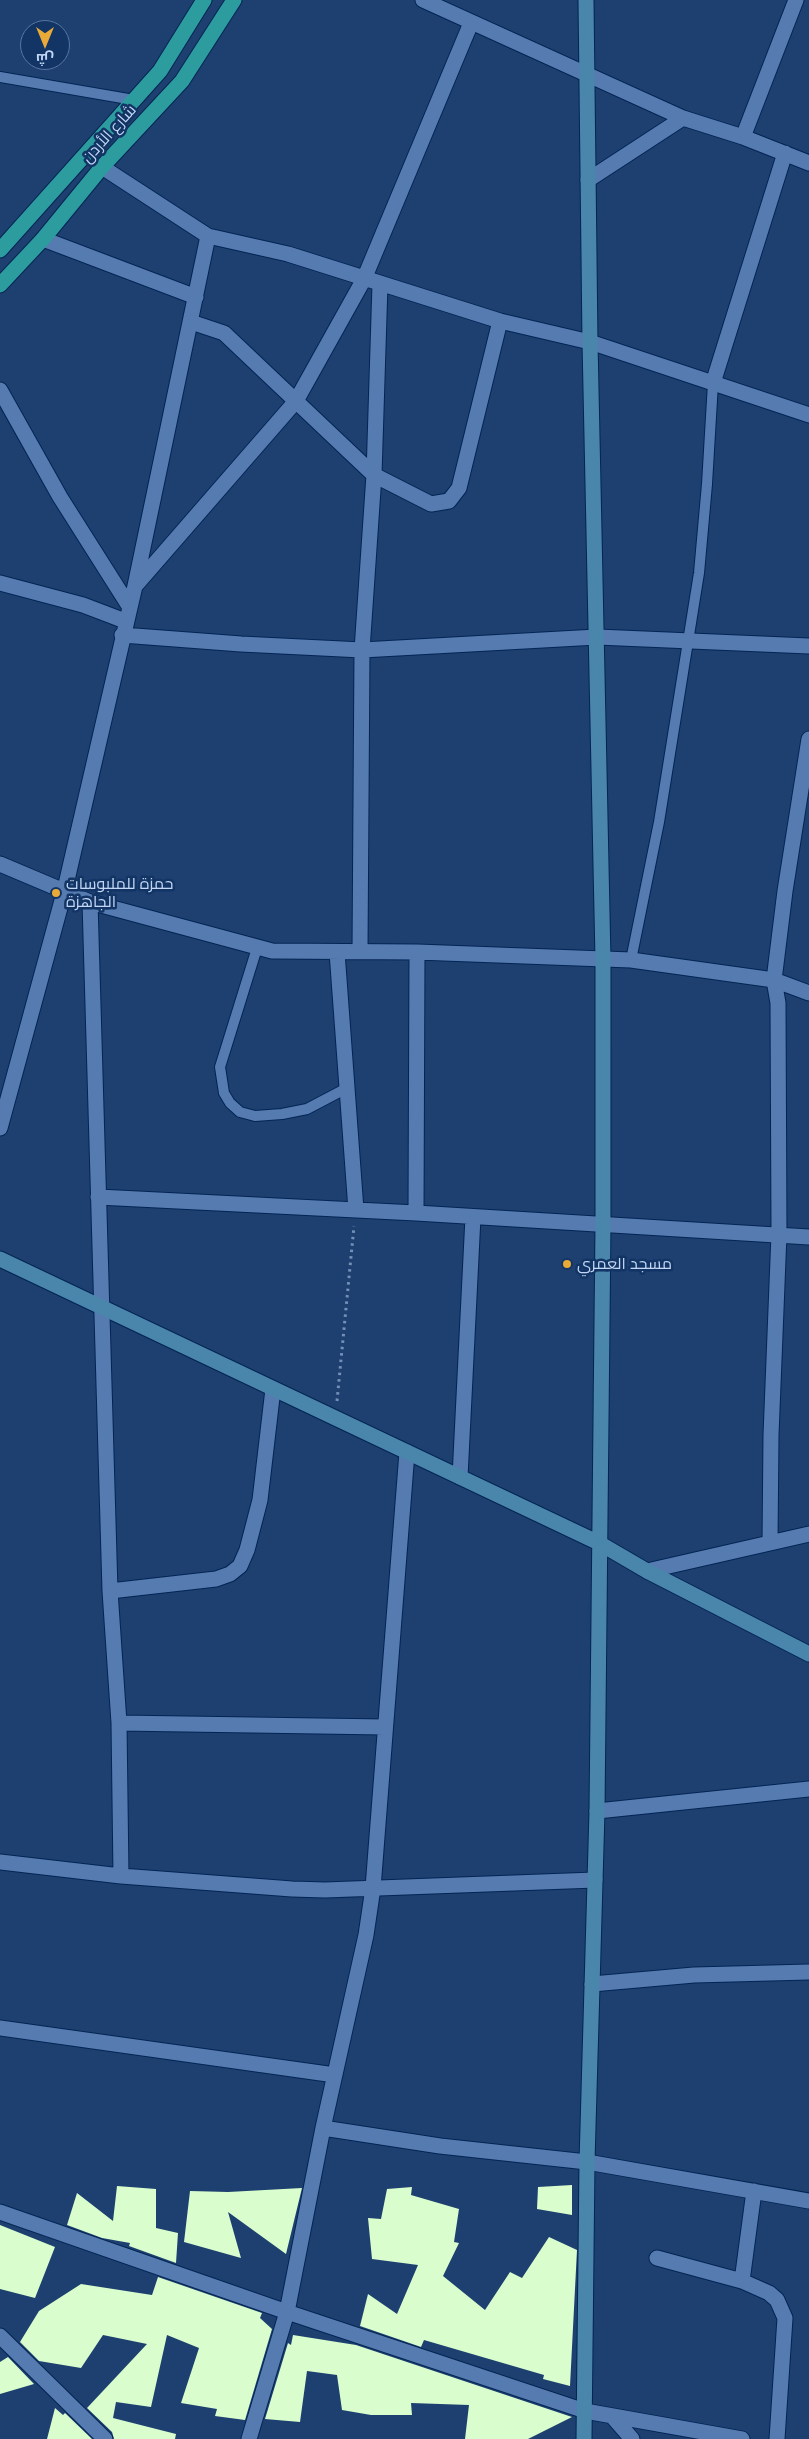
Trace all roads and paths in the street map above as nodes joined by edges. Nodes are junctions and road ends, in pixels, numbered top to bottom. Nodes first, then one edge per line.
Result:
1 (204, 0) edge
2 (234, 0) edge
3 (423, 0) edge
4 (586, 0) edge
5 (796, 0) edge
6 (472, 23) junction
7 (588, 74) junction
8 (0, 77) edge
9 (134, 100) junction
10 (683, 118) junction
11 (743, 137) junction
12 (786, 153) junction
13 (809, 163) edge
14 (102, 167) junction
15 (588, 180) junction
16 (208, 236) junction
17 (43, 239) junction
18 (0, 250) edge
19 (364, 279) junction
20 (380, 284) junction
21 (0, 285) edge
22 (196, 297) junction
23 (500, 321) junction
24 (191, 322) junction
25 (590, 342) junction
26 (713, 383) junction
27 (0, 390) edge
28 (296, 401) junction
29 (809, 415) edge
30 (374, 475) junction
31 (0, 583) edge
32 (135, 586) junction
33 (129, 606) junction
34 (124, 628) junction
35 (597, 637) junction
36 (687, 641) junction
37 (809, 646) edge
38 (362, 650) junction
39 (809, 738) edge
40 (0, 864) edge
41 (64, 892) junction
42 (90, 902) junction
43 (257, 948) junction
44 (360, 951) junction
45 (337, 952) junction
46 (417, 952) junction
47 (603, 960) junction
48 (631, 960) junction
49 (774, 980) junction
50 (809, 993) edge
51 (347, 1088) junction
52 (0, 1128) edge
53 (98, 1197) junction
54 (356, 1210) junction
55 (416, 1213) junction
56 (473, 1217) junction
57 (603, 1224) junction
58 (780, 1234) junction
59 (809, 1237) edge
60 (0, 1259) edge
61 (100, 1308) junction
62 (273, 1389) junction
63 (336, 1419) junction
64 (407, 1452) junction
65 (460, 1477) junction
66 (809, 1534) edge
67 (770, 1542) junction
68 (599, 1543) junction
69 (647, 1571) junction
70 (110, 1591) junction
71 (809, 1654) edge
72 (119, 1722) junction
73 (384, 1727) junction
74 (809, 1789) edge
75 (597, 1811) junction
76 (0, 1862) edge
77 (121, 1876) junction
78 (595, 1880) junction
79 (373, 1888) junction
80 (809, 1972) edge
81 (592, 1984) junction
82 (0, 2028) edge
83 (335, 2075) junction
84 (323, 2128) junction
85 (588, 2162) junction
86 (754, 2191) junction
87 (809, 2201) edge
88 (0, 2212) edge
89 (656, 2258) dead end
90 (742, 2281) junction
91 (287, 2312) junction
92 (0, 2336) edge
93 (584, 2411) junction
94 (612, 2416) junction
95 (105, 2439) edge
96 (249, 2439) edge
97 (584, 2439) edge
98 (632, 2439) edge
99 (742, 2439) edge
100 (777, 2439) edge

1 - 9 highway, شارع الأردن
2 - 14 highway, شارع الأردن
3 - 6 street
4 - 7 street
5 - 11 street
6 - 7 street
6 - 19 street
7 - 10 street
7 - 15 street
8 - 9 lane
9 - 18 highway, شارع الأردن
10 - 11 street
10 - 15 street
11 - 12 street
12 - 13 street
12 - 26 street
14 - 16 street
14 - 17 highway, شارع الأردن
15 - 25 street
16 - 19 street
16 - 22 street
17 - 21 highway, شارع الأردن
17 - 22 street
19 - 20 street
19 - 28 street
20 - 23 street
20 - 30 street
22 - 24 street
23 - 25 street
23 - 30 street
24 - 28 street
24 - 32 street
25 - 26 street
25 - 35 street
26 - 29 street
26 - 36 lane
27 - 33 street
28 - 30 street
28 - 32 street
30 - 38 street
31 - 34 street
32 - 33 street
33 - 34 street
34 - 38 street
34 - 41 street
35 - 36 street
35 - 38 street
35 - 47 street
36 - 37 street
36 - 48 lane
38 - 44 street
39 - 49 street
40 - 41 street
41 - 42 street
41 - 52 street
42 - 43 street
42 - 53 street
43 - 45 street
43 - 51 lane
44 - 45 street
44 - 46 street
45 - 51 street
46 - 47 street
46 - 55 street
47 - 48 street
47 - 57 street
48 - 49 street
49 - 50 street
49 - 58 street
51 - 54 street
53 - 54 street
53 - 61 street
54 - 55 street
54 - 63 path
55 - 56 street
56 - 57 street
56 - 65 street
57 - 58 street
57 - 68 street
58 - 59 street
58 - 67 street
60 - 61 street
61 - 62 street
61 - 70 street
62 - 63 street
62 - 70 street
63 - 64 street
64 - 65 street
64 - 73 street
65 - 68 street
66 - 67 street
67 - 69 street
68 - 69 street
68 - 75 street
69 - 71 street
70 - 72 street
72 - 73 street
72 - 77 street
73 - 79 street
74 - 75 street
75 - 78 street
76 - 77 street
77 - 79 street
78 - 79 street
78 - 81 street
79 - 83 street
80 - 81 street
81 - 85 street
82 - 83 street
83 - 84 street
84 - 85 street
84 - 91 street
85 - 86 street
85 - 93 street
86 - 87 street
86 - 90 street
88 - 91 street
89 - 90 street
90 - 100 street
91 - 93 street
91 - 96 street
92 - 95 street
93 - 94 street
93 - 97 street
94 - 98 street
94 - 99 street

